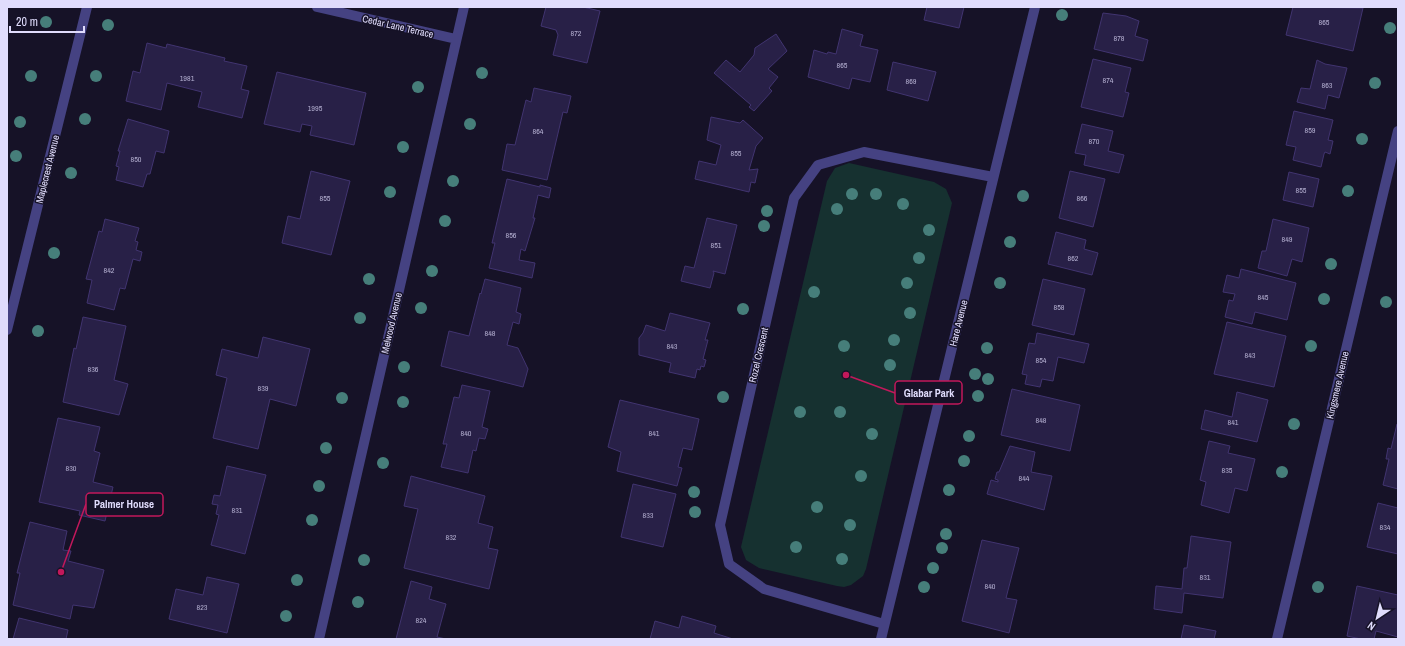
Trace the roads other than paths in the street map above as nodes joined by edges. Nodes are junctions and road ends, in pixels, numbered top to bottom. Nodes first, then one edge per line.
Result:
1 (87, 7) edge
2 (317, 7) edge
3 (464, 7) edge
4 (1035, 7) edge
5 (456, 39) junction
6 (1398, 130) edge
7 (993, 177) junction
8 (7, 330) edge
9 (884, 624) junction
10 (319, 639) edge
11 (881, 639) edge
12 (1277, 639) edge

1 - 8 street, Maplecrest Avenue
2 - 5 street, Cedar Lane Terrace
3 - 5 street, Melwood Avenue
4 - 7 street, Hare Avenue
5 - 10 street, Melwood Avenue
6 - 12 street, Kingsmere Avenue
7 - 9 street, Hare Avenue
7 - 9 street, Rozel Crescent
9 - 11 street, Hare Avenue

